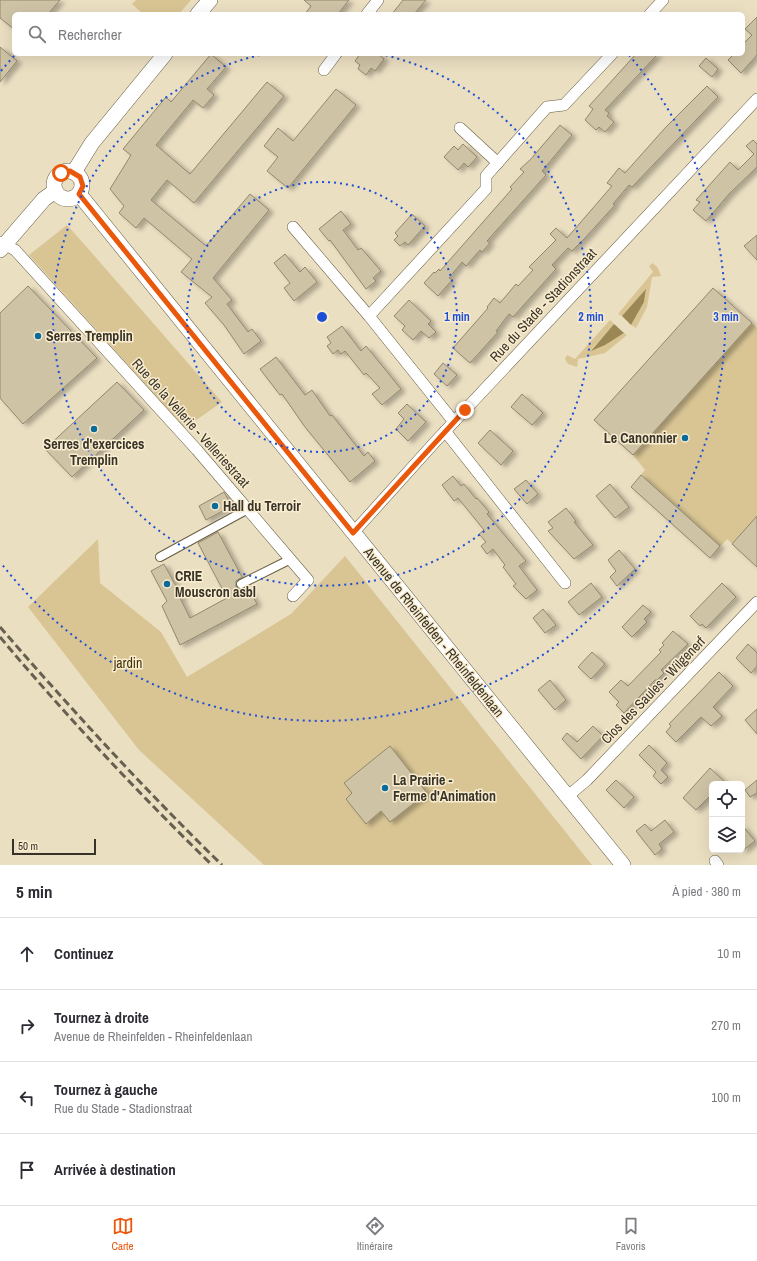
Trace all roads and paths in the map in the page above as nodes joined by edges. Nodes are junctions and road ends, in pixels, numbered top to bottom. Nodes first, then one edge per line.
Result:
1 (210, 0) edge
2 (378, 0) edge
3 (663, 0) edge
4 (200, 12) edge
5 (369, 12) edge
6 (652, 12) edge
7 (163, 56) edge
8 (334, 56) edge
9 (610, 56) edge
10 (324, 70) dead end
11 (757, 99) edge
12 (460, 128) dead end
13 (498, 163) junction
14 (74, 172) junction
15 (56, 191) junction
16 (79, 194) junction
17 (293, 227) dead end
18 (1, 245) edge
19 (369, 316) junction
20 (454, 422) junction
21 (445, 431) junction
22 (248, 509) junction
23 (353, 533) junction
24 (160, 557) dead end
25 (289, 560) junction
26 (565, 583) dead end
27 (241, 584) dead end
28 (294, 596) dead end
29 (757, 602) edge
30 (568, 796) junction
31 (623, 865) edge

1 - 4 main road
2 - 5 street
3 - 6 street
7 - 14 main road
8 - 10 street
9 - 13 street
11 - 20 street, Rue du Stade - Stadionstraat
12 - 13 street
13 - 19 street
14 - 15 main road
14 - 16 main road
15 - 16 main road
15 - 18 main road
16 - 23 main road, Avenue de Rheinfelden - Rheinfeldenlaan
17 - 19 street
18 - 22 street, Rue de la Vellerie - Velleriestraat
19 - 20 street
20 - 21 street, Rue du Stade - Stadionstraat
21 - 23 street, Rue du Stade - Stadionstraat
21 - 26 street
22 - 24 street
22 - 25 street, Rue de la Vellerie - Velleriestraat
23 - 30 main road, Avenue de Rheinfelden - Rheinfeldenlaan
25 - 27 street
25 - 28 street, Rue de la Vellerie - Velleriestraat
29 - 30 street, Clos des Saules - Wilgenerf
30 - 31 main road, Avenue de Rheinfelden - Rheinfeldenlaan

